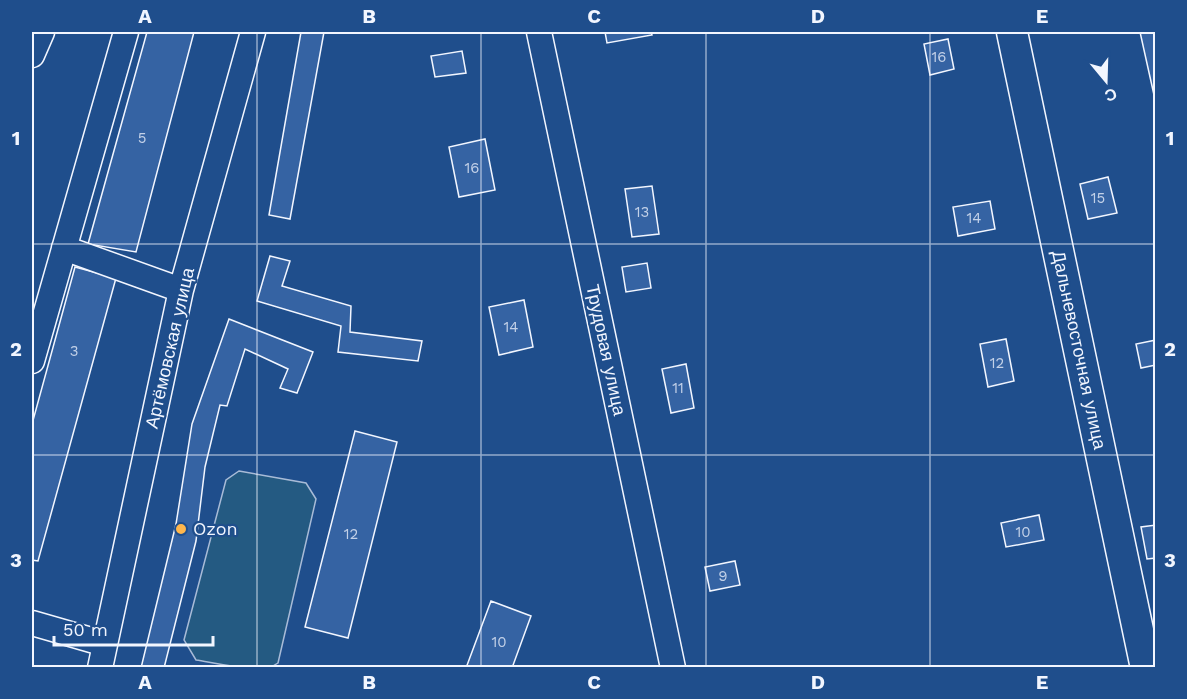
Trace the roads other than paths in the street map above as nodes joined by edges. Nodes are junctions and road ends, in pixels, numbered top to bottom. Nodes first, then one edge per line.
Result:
1 (42, 32) edge
2 (126, 32) edge
3 (254, 32) edge
4 (539, 32) edge
5 (1012, 32) edge
6 (32, 55) edge
7 (64, 248) junction
8 (181, 290) junction
9 (38, 313) edge
10 (32, 361) edge
11 (32, 623) edge
12 (105, 644) junction
13 (100, 668) edge
14 (674, 668) edge
15 (1146, 668) edge

1 - 6 street
2 - 7 street
3 - 8 street, Артёмовская улица
4 - 14 street, Трудовая улица
5 - 15 main road, Дальневосточная улица
7 - 8 street
7 - 9 street
8 - 12 street, Артёмовская улица
9 - 10 street
11 - 12 street
12 - 13 street, Артёмовская улица

